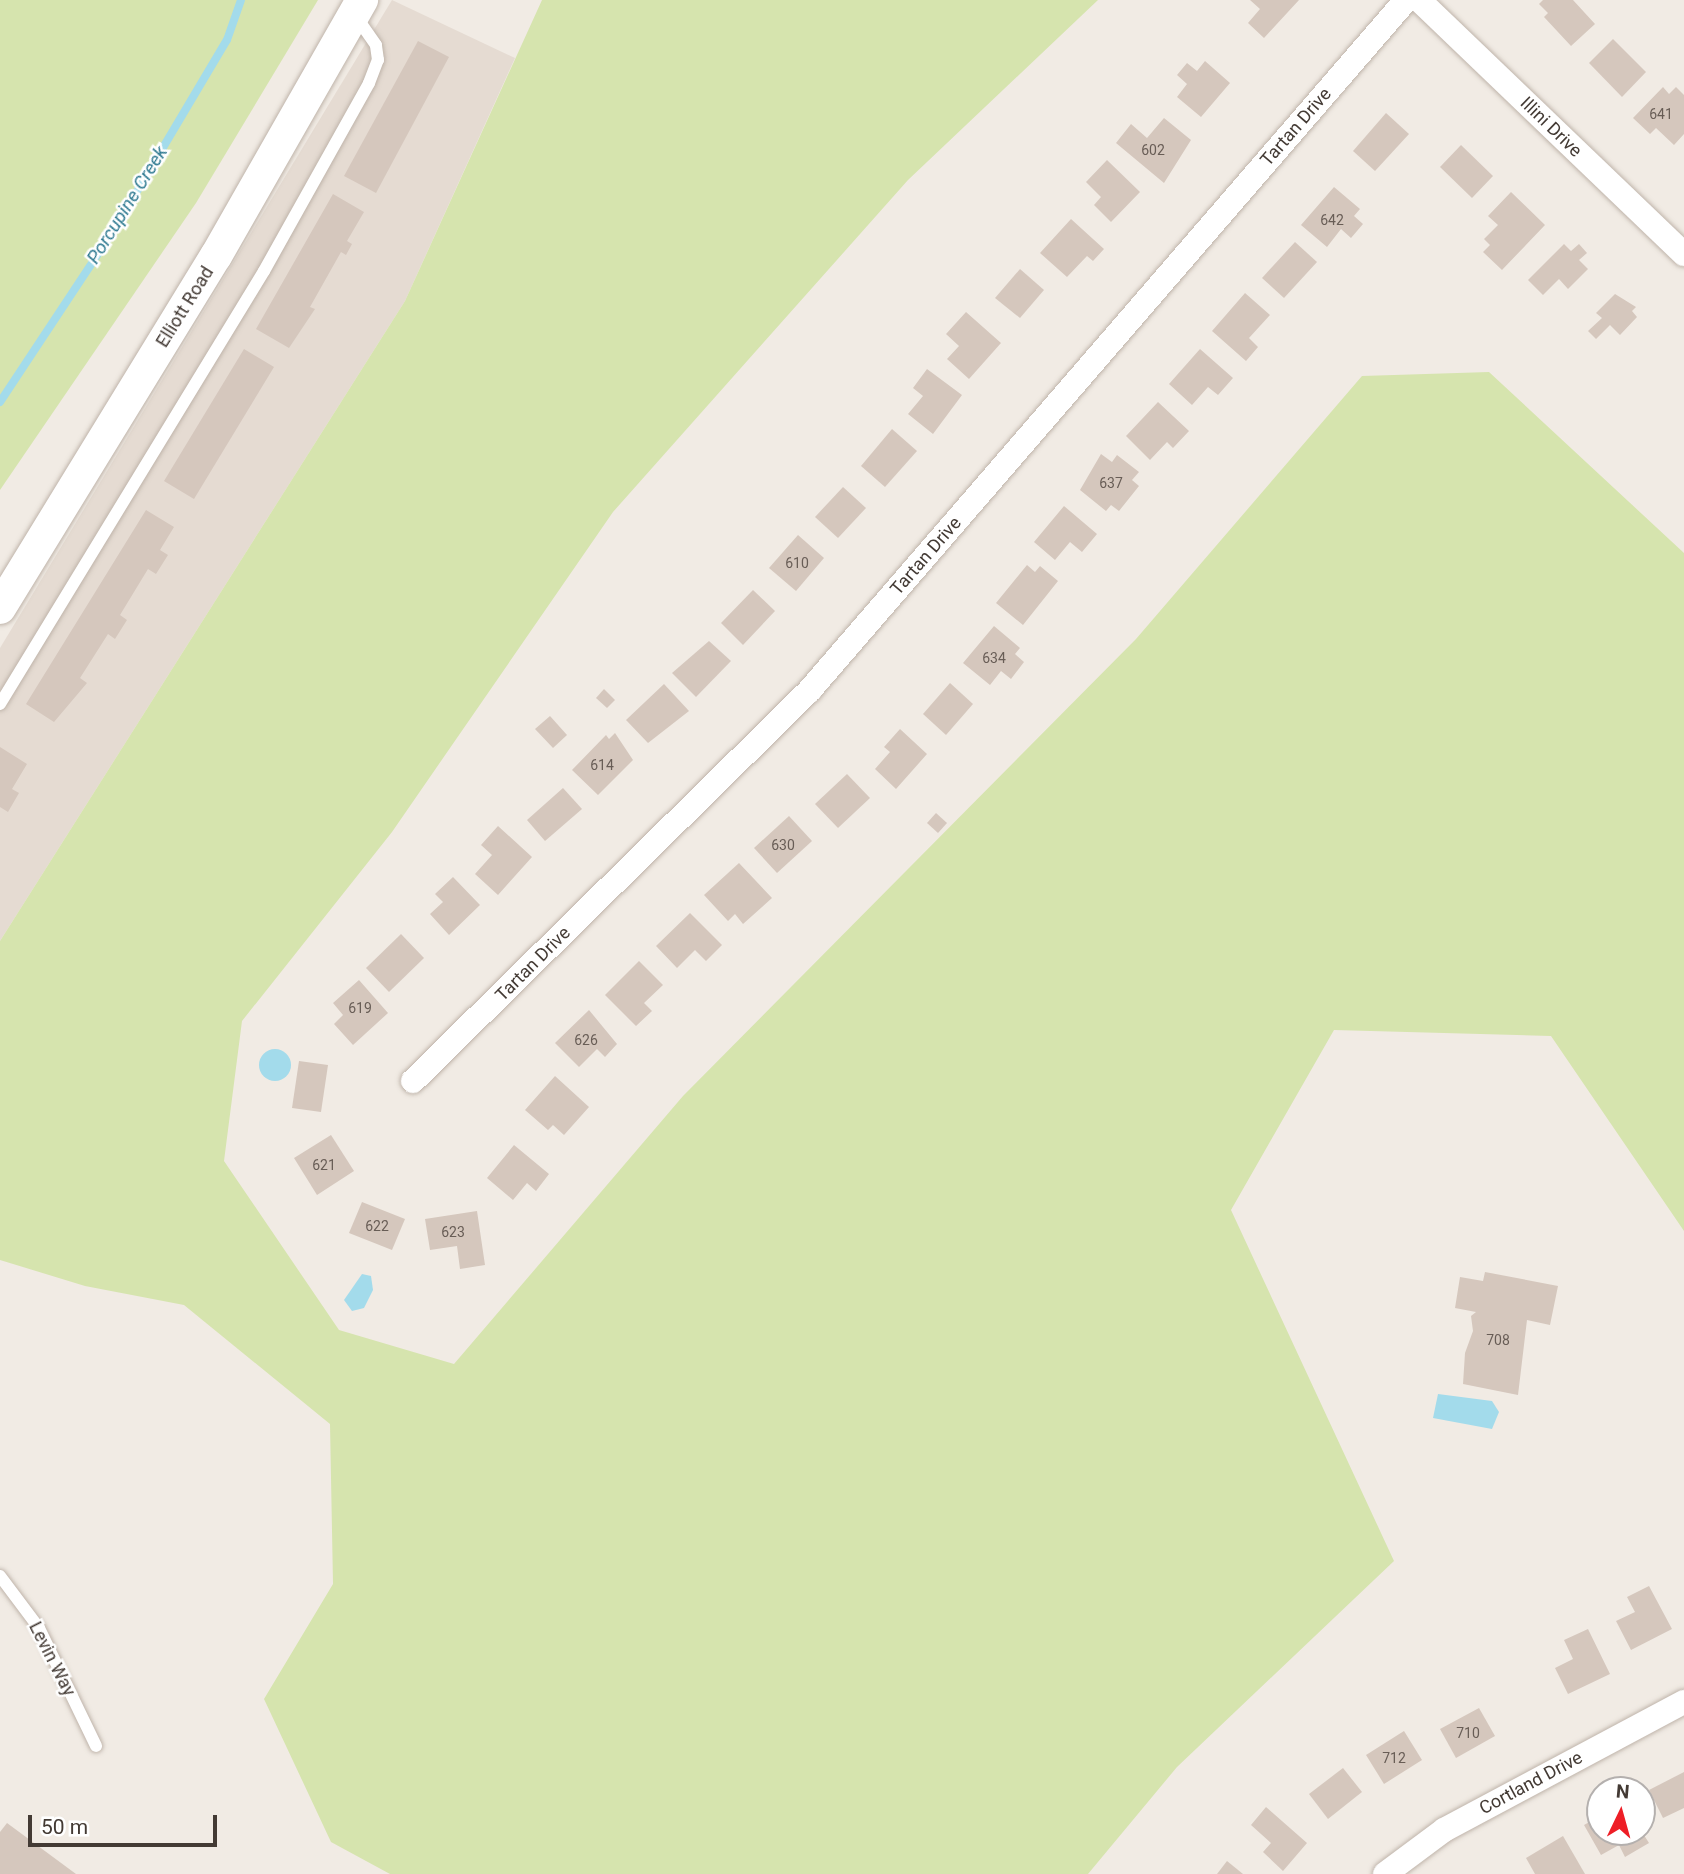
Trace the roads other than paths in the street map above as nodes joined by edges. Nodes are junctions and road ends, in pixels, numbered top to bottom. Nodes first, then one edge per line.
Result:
1 (1406, 0) edge
2 (1419, 0) edge
3 (358, 7) edge
4 (1684, 254) edge
5 (0, 608) edge
6 (0, 704) edge
7 (413, 1081) dead end
8 (0, 1576) edge
9 (1684, 1702) edge
10 (96, 1746) dead end
11 (1385, 1874) edge

1 - 7 street, Tartan Drive
2 - 4 street, Illini Drive
3 - 5 street, Elliott Road
3 - 6 lane
8 - 10 lane, Levin Way
9 - 11 street, Cortland Drive

